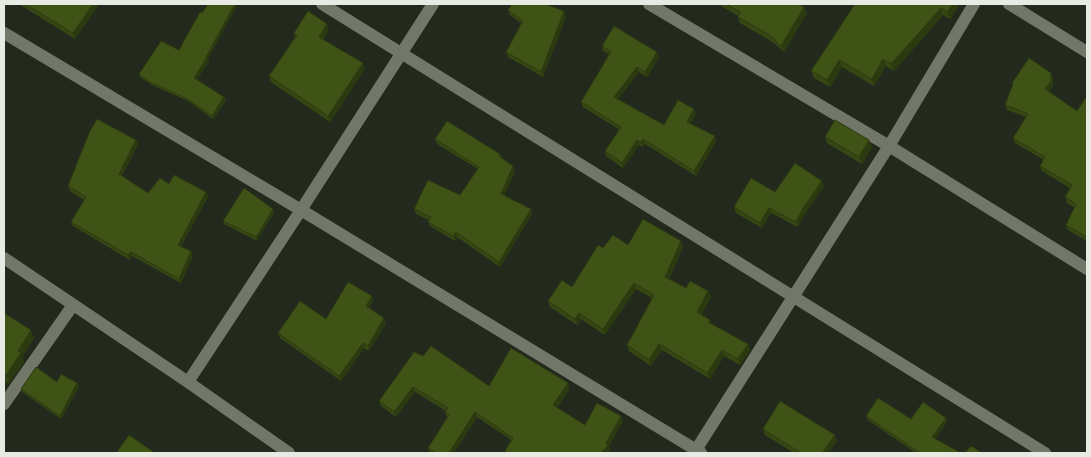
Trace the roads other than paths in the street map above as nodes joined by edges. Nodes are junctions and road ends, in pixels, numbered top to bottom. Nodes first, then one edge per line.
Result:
1 (322, 4) edge
2 (433, 4) edge
3 (649, 4) edge
4 (974, 4) edge
5 (1009, 4) edge
6 (4, 33) edge
7 (402, 52) junction
8 (1087, 52) edge
9 (889, 146) junction
10 (301, 210) junction
11 (4, 258) edge
12 (1087, 269) edge
13 (793, 296) junction
14 (72, 305) junction
15 (188, 382) junction
16 (4, 404) edge
17 (697, 452) edge
18 (289, 453) edge
19 (1044, 453) edge

1 - 7 street
2 - 7 street
3 - 9 street
4 - 9 street
5 - 8 street
6 - 10 street
7 - 10 street
7 - 13 street
9 - 12 street
9 - 13 street
10 - 15 street
10 - 17 street
11 - 14 street
13 - 17 street
13 - 19 street
14 - 15 street
14 - 16 street
15 - 18 street

